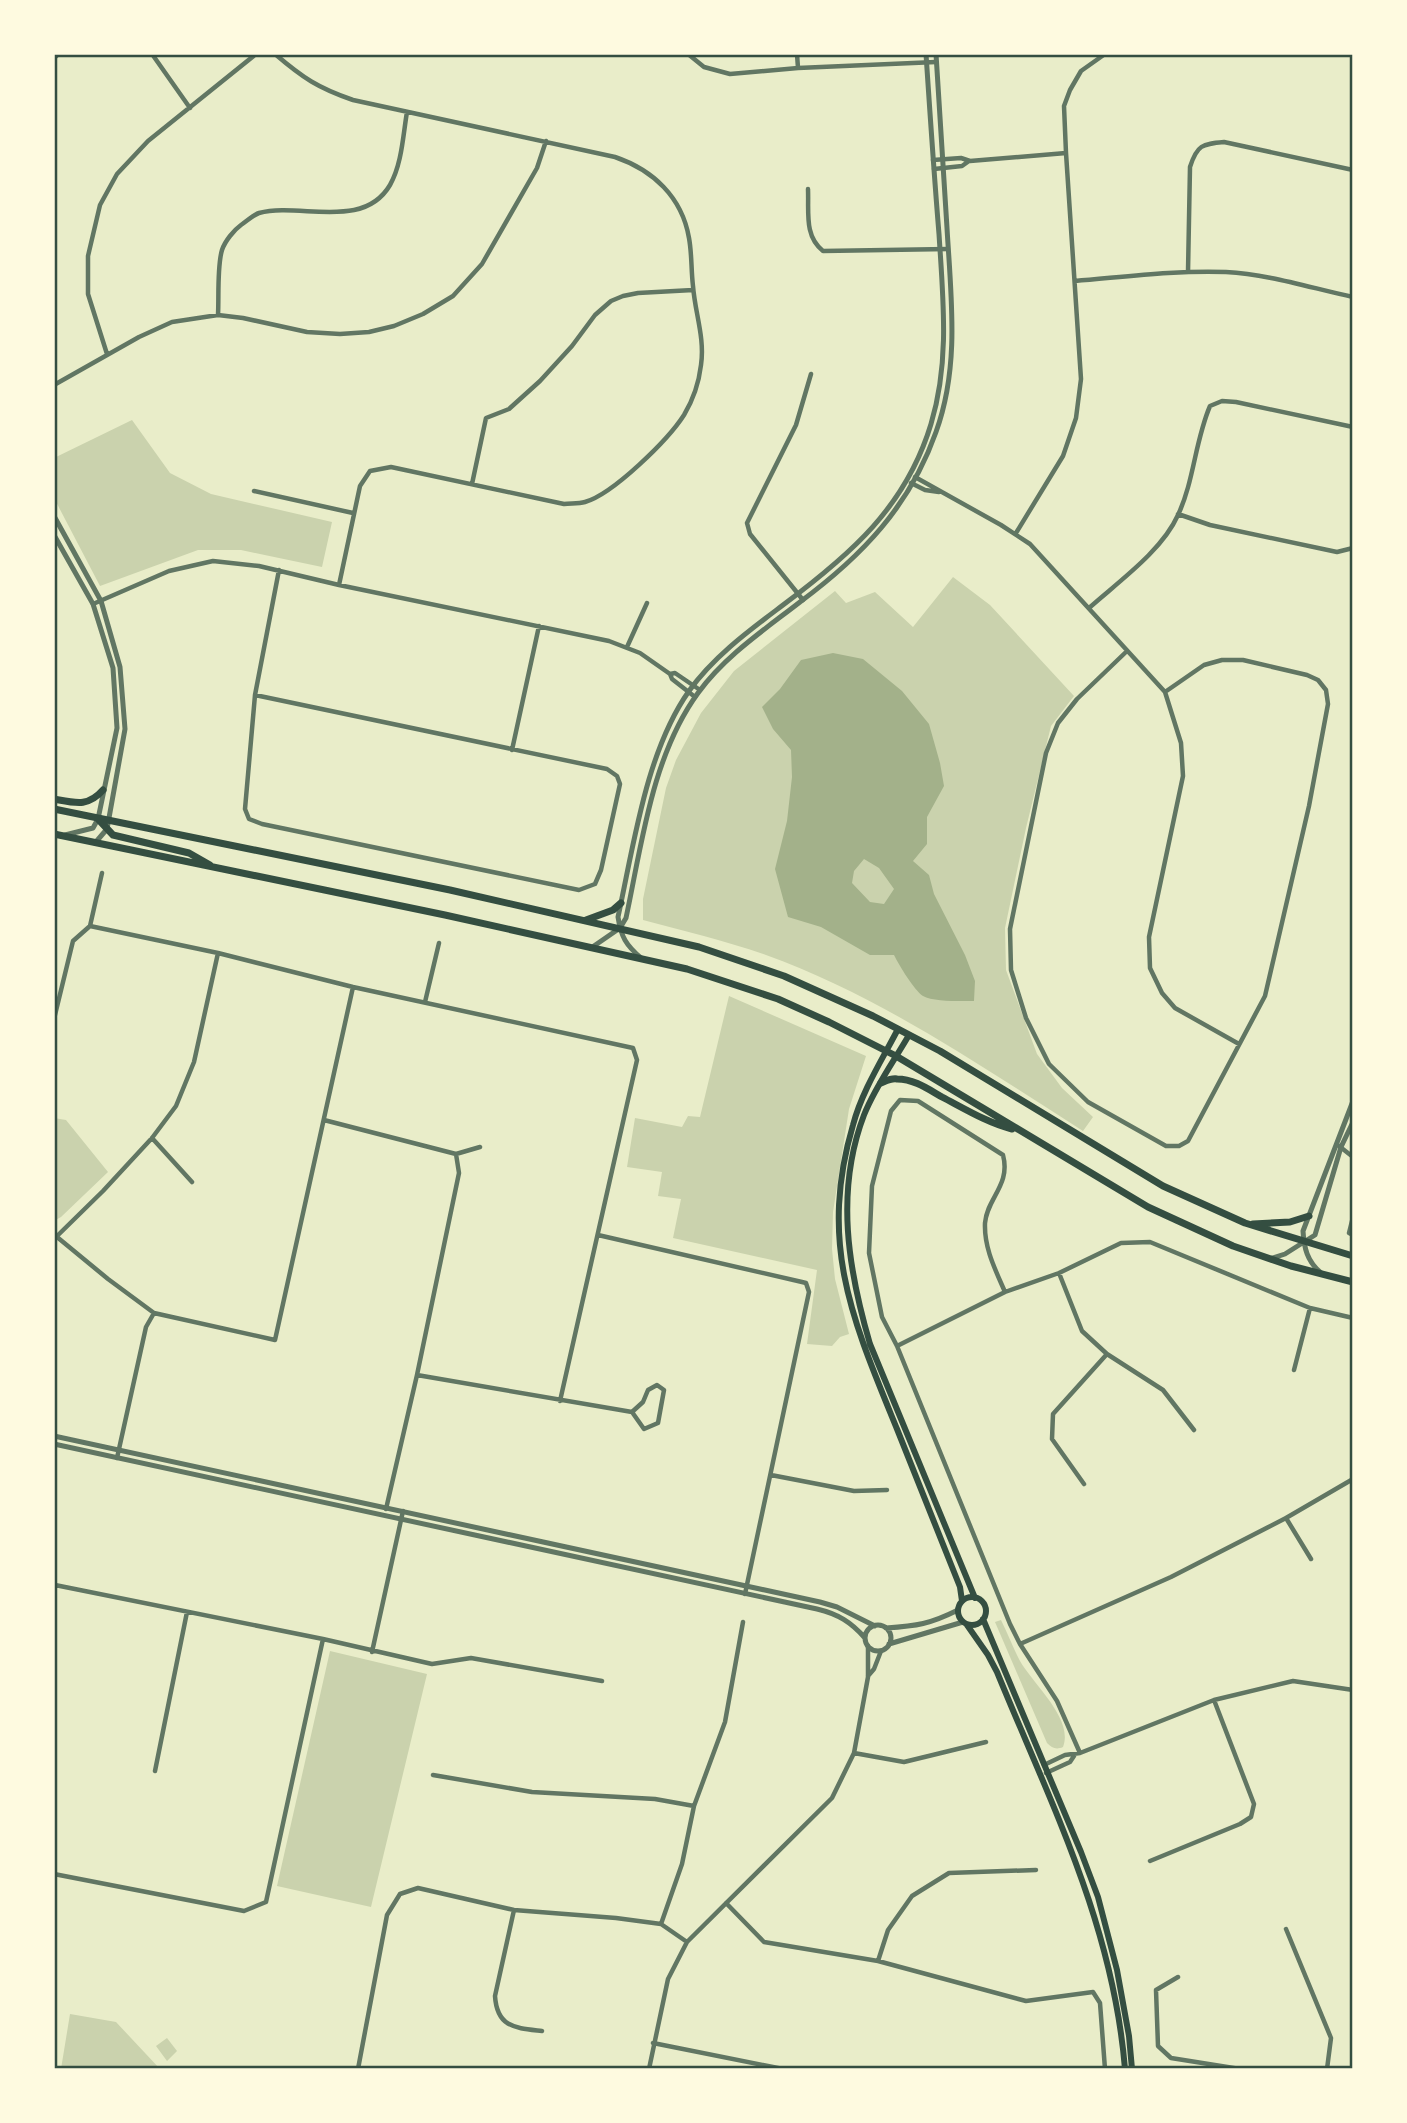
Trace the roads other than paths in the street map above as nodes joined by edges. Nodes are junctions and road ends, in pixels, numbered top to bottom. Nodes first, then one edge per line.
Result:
1 (58, 54) edge
2 (152, 54) edge
3 (256, 54) edge
4 (275, 54) edge
5 (688, 54) edge
6 (797, 54) edge
7 (926, 54) edge
8 (936, 54) edge
9 (1105, 54) edge
10 (54, 58) edge
11 (927, 62) junction
12 (936, 62) junction
13 (798, 68) junction
14 (190, 108) junction
15 (407, 111) junction
16 (546, 141) junction
17 (1066, 153) junction
18 (942, 159) junction
19 (933, 160) junction
20 (970, 161) junction
21 (943, 167) junction
22 (934, 169) junction
23 (1353, 170) edge
24 (808, 189) dead end
25 (948, 249) junction
26 (940, 250) junction
27 (1188, 272) junction
28 (1075, 281) junction
29 (693, 290) junction
30 (1353, 297) edge
31 (218, 315) junction
32 (107, 354) junction
33 (811, 374) dead end
34 (54, 385) edge
35 (1353, 427) edge
36 (908, 477) junction
37 (917, 478) junction
38 (472, 484) junction
39 (913, 484) junction
40 (254, 491) dead end
41 (940, 492) junction
42 (353, 513) junction
43 (1178, 514) junction
44 (54, 516) edge
45 (62, 531) junction
46 (1016, 533) junction
47 (54, 535) edge
48 (1353, 548) edge
49 (279, 570) junction
50 (339, 585) junction
51 (798, 594) junction
52 (803, 600) junction
53 (101, 601) junction
54 (647, 603) dead end
55 (93, 604) junction
56 (1089, 608) junction
57 (539, 626) junction
58 (627, 647) junction
59 (1127, 651) junction
60 (670, 674) junction
61 (693, 686) junction
62 (700, 690) junction
63 (688, 692) junction
64 (1165, 692) junction
65 (255, 695) junction
66 (695, 697) junction
67 (512, 750) junction
68 (103, 790) junction
69 (54, 799) edge
70 (54, 809) edge
71 (98, 819) junction
72 (108, 825) junction
73 (58, 835) edge
74 (95, 843) junction
75 (217, 868) junction
76 (102, 873) dead end
77 (621, 903) junction
78 (585, 920) junction
79 (90, 926) junction
80 (620, 928) junction
81 (439, 943) dead end
82 (591, 948) junction
83 (218, 953) junction
84 (642, 959) junction
85 (353, 987) junction
86 (425, 1002) junction
87 (54, 1019) edge
88 (898, 1029) junction
89 (909, 1035) junction
90 (1239, 1044) junction
91 (887, 1051) junction
92 (897, 1056) junction
93 (881, 1083) junction
94 (1353, 1101) edge
95 (324, 1120) junction
96 (1353, 1122) edge
97 (1020, 1130) junction
98 (152, 1138) junction
99 (1338, 1145) junction
100 (480, 1147) dead end
101 (456, 1154) junction
102 (1353, 1157) edge
103 (192, 1182) dead end
104 (1309, 1216) junction
105 (1353, 1217) edge
106 (1245, 1223) junction
107 (598, 1235) junction
108 (1353, 1236) edge
109 (56, 1238) edge
110 (1304, 1242) junction
111 (1353, 1256) edge
112 (1270, 1259) junction
113 (1059, 1273) junction
114 (1323, 1275) junction
115 (1353, 1282) edge
116 (1005, 1292) junction
117 (1310, 1308) junction
118 (153, 1313) junction
119 (1353, 1318) edge
120 (897, 1346) junction
121 (1107, 1354) junction
122 (1294, 1370) dead end
123 (417, 1375) junction
124 (560, 1401) junction
125 (632, 1412) junction
126 (1194, 1430) dead end
127 (54, 1436) edge
128 (54, 1444) edge
129 (119, 1450) junction
130 (117, 1458) junction
131 (771, 1475) junction
132 (1353, 1479) edge
133 (1084, 1484) dead end
134 (887, 1490) dead end
135 (386, 1511) junction
136 (403, 1515) junction
137 (1286, 1518) junction
138 (1311, 1559) dead end
139 (747, 1586) junction
140 (55, 1587) edge
141 (745, 1594) junction
142 (975, 1598) junction
143 (962, 1601) junction
144 (958, 1610) junction
145 (187, 1612) junction
146 (984, 1619) junction
147 (743, 1622) dead end
148 (965, 1624) junction
149 (875, 1626) junction
150 (886, 1628) junction
151 (865, 1638) junction
152 (323, 1639) junction
153 (889, 1644) junction
154 (1020, 1644) junction
155 (868, 1646) junction
156 (372, 1651) junction
157 (881, 1651) junction
158 (868, 1677) junction
159 (602, 1681) dead end
160 (1353, 1689) edge
161 (1214, 1700) junction
162 (986, 1742) dead end
163 (855, 1753) junction
164 (1077, 1754) junction
165 (1045, 1765) junction
166 (155, 1771) dead end
167 (1042, 1772) junction
168 (433, 1775) dead end
169 (694, 1806) junction
170 (1150, 1861) dead end
171 (1036, 1870) dead end
172 (54, 1874) edge
173 (726, 1903) junction
174 (514, 1910) junction
175 (661, 1924) junction
176 (1286, 1929) dead end
177 (687, 1942) junction
178 (878, 1961) junction
179 (1178, 1977) dead end
180 (542, 2031) dead end
181 (653, 2043) junction
182 (358, 2069) edge
183 (649, 2069) edge
184 (783, 2069) edge
185 (1105, 2069) edge
186 (1125, 2069) edge
187 (1132, 2069) edge
188 (1240, 2069) edge
189 (1327, 2069) edge

1 - 10 street
2 - 14 street
3 - 14 street
4 - 15 street
5 - 13 street
6 - 13 street
7 - 11 street
8 - 12 street
9 - 17 street
11 - 12 street
11 - 13 street
11 - 19 street
12 - 18 street
14 - 32 street
15 - 16 street
15 - 31 street
16 - 29 street
16 - 31 street
17 - 20 street
17 - 28 street
18 - 19 street
18 - 20 street
18 - 21 street
19 - 22 street
20 - 21 street
21 - 22 street
21 - 25 street
22 - 26 street
23 - 27 street
24 - 26 street
25 - 26 street
25 - 37 street
26 - 36 street
27 - 28 street
27 - 30 street
28 - 46 street
29 - 38 street
29 - 38 street
31 - 32 street
32 - 34 street
33 - 51 street
35 - 43 street
36 - 37 street
36 - 39 street
36 - 51 street
37 - 39 street
37 - 41 street
38 - 42 street
39 - 41 street
39 - 52 street
40 - 42 street
41 - 46 street
42 - 50 street
43 - 48 street
43 - 56 street
44 - 45 street
45 - 47 street
45 - 53 street
46 - 56 street
47 - 55 street
49 - 50 street
49 - 53 street
49 - 65 street
50 - 57 street
51 - 52 street
51 - 61 street
52 - 62 street
53 - 55 street
53 - 72 street
54 - 58 street
55 - 68 street
56 - 59 street
57 - 58 street
57 - 67 street
58 - 60 street
59 - 64 street
59 - 90 street
60 - 61 street
60 - 63 street
61 - 62 street
61 - 63 street
62 - 66 street
63 - 66 street
63 - 77 street
64 - 90 street
64 - 90 street
65 - 67 street
65 - 67 street
66 - 80 street
68 - 69 main road
68 - 71 street
70 - 71 main road
71 - 72 main road
71 - 73 street
72 - 74 street
72 - 75 main road
72 - 78 main road
73 - 74 main road
74 - 75 main road
75 - 82 main road
76 - 79 street
77 - 78 main road
77 - 80 street
78 - 80 main road
79 - 83 street
79 - 87 street
80 - 82 street
80 - 84 street
80 - 88 main road
81 - 86 street
82 - 84 main road
83 - 85 street
83 - 98 street
84 - 91 main road
85 - 86 street
85 - 95 street
86 - 107 street
88 - 89 main road
88 - 91 main road
89 - 92 main road
89 - 106 main road
91 - 92 main road
91 - 143 main road
92 - 93 main road
92 - 97 main road
93 - 97 main road
93 - 142 main road
94 - 99 street
95 - 101 street
95 - 118 street
96 - 99 street
97 - 112 main road
98 - 103 street
98 - 109 street
99 - 102 street
99 - 104 street
99 - 110 street
100 - 101 street
101 - 123 street
104 - 106 main road
104 - 110 street
105 - 108 street
106 - 110 main road
107 - 124 street
107 - 131 street
109 - 118 street
110 - 111 main road
110 - 112 street
110 - 114 street
112 - 114 main road
113 - 116 street
113 - 117 street
113 - 121 street
114 - 115 main road
116 - 120 street
116 - 120 street
117 - 119 street
117 - 122 street
118 - 129 street
120 - 154 street
121 - 126 street
121 - 133 street
123 - 124 street
123 - 135 street
124 - 125 street
125 - 125 street
127 - 129 street
128 - 130 street
129 - 130 street
129 - 135 street
130 - 135 street
131 - 134 street
131 - 139 street
132 - 137 street
135 - 136 street
136 - 139 street
136 - 141 street
136 - 156 street
137 - 138 street
137 - 154 street
139 - 141 street
139 - 149 street
140 - 145 street
141 - 151 street
142 - 143 main road
142 - 146 main road
143 - 144 main road
144 - 148 main road
144 - 150 street
145 - 152 street
145 - 166 street
146 - 148 main road
146 - 165 main road
147 - 169 street
148 - 153 street
148 - 167 main road
149 - 150 street
149 - 151 street
150 - 153 street
151 - 155 street
152 - 156 street
152 - 172 street
153 - 157 street
154 - 164 street
155 - 157 street
155 - 158 street
156 - 159 street
157 - 158 street
158 - 163 street
160 - 161 street
161 - 164 street
161 - 170 street
162 - 163 street
163 - 173 street
164 - 165 street
164 - 167 street
165 - 167 main road
167 - 186 main road
167 - 187 main road
168 - 169 street
169 - 175 street
171 - 178 street
173 - 177 street
173 - 178 street
174 - 175 street
174 - 180 street
174 - 182 street
175 - 177 street
176 - 189 street
177 - 181 street
178 - 185 street
179 - 188 street
181 - 183 street
181 - 184 street

